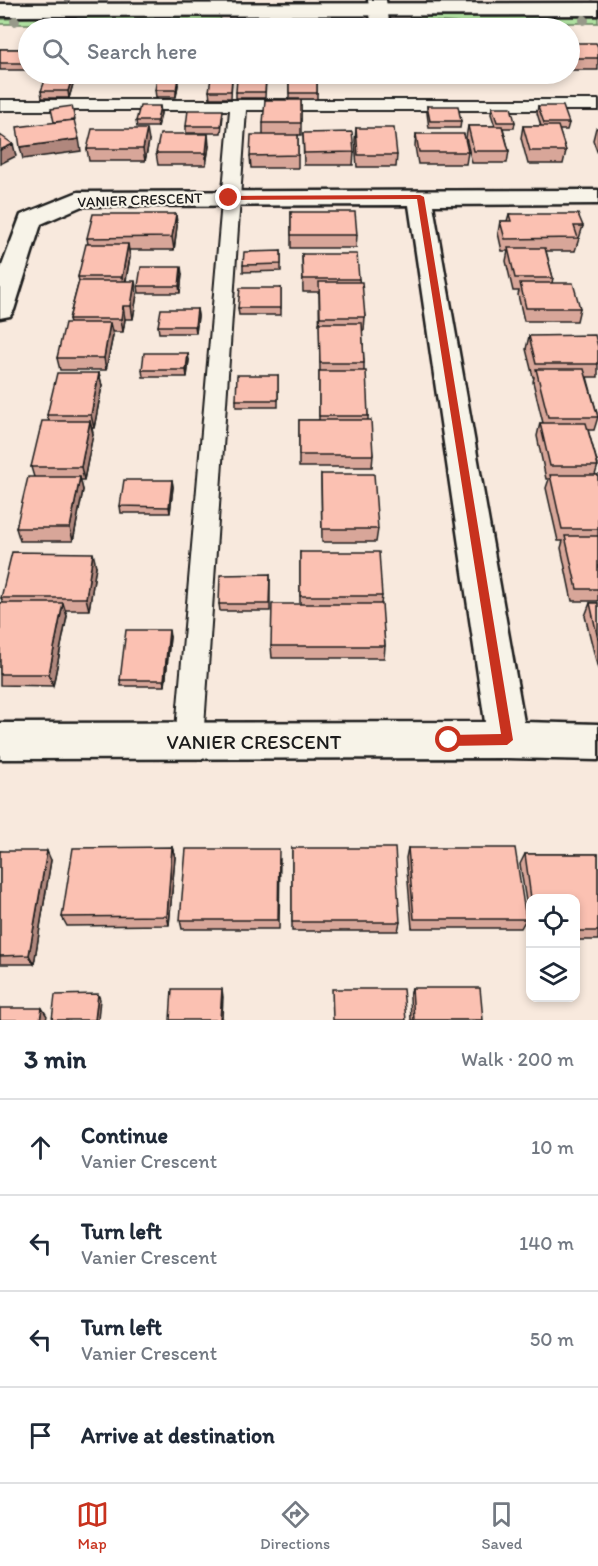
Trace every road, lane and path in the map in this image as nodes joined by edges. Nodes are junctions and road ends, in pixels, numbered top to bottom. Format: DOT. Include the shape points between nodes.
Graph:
graph roads {
  1 [pos="509,5"];
  2 [pos="598,9"];
  3 [pos="0,10"];
  4 [pos="379,13"];
  5 [pos="0,105"];
  6 [pos="598,105"];
  7 [pos="237,106"];
  8 [pos="420,197"];
  9 [pos="598,197"];
  10 [pos="229,198"];
  11 [pos="0,310"];
  12 [pos="507,740"];
  13 [pos="0,741"];
  14 [pos="189,741"];
  15 [pos="598,742"];
  1 -- 2 [label="street"];
  1 -- 4 [label="street"];
  3 -- 4 [label="street"];
  5 -- 7 [label="lane"];
  6 -- 7 [label="lane"];
  7 -- 10 [label="lane"];
  8 -- 9 [label="street, VANIER CRESCENT"];
  8 -- 10 [label="street, VANIER CRESCENT"];
  8 -- 12 [label="street"];
  10 -- 11 [label="street, VANIER CRESCENT" via="78,200 30,220"];
  10 -- 14 [label="lane"];
  12 -- 14 [label="street, VANIER CRESCENT"];
  12 -- 15 [label="street, VANIER CRESCENT"];
  13 -- 14 [label="street, VANIER CRESCENT"];
}
